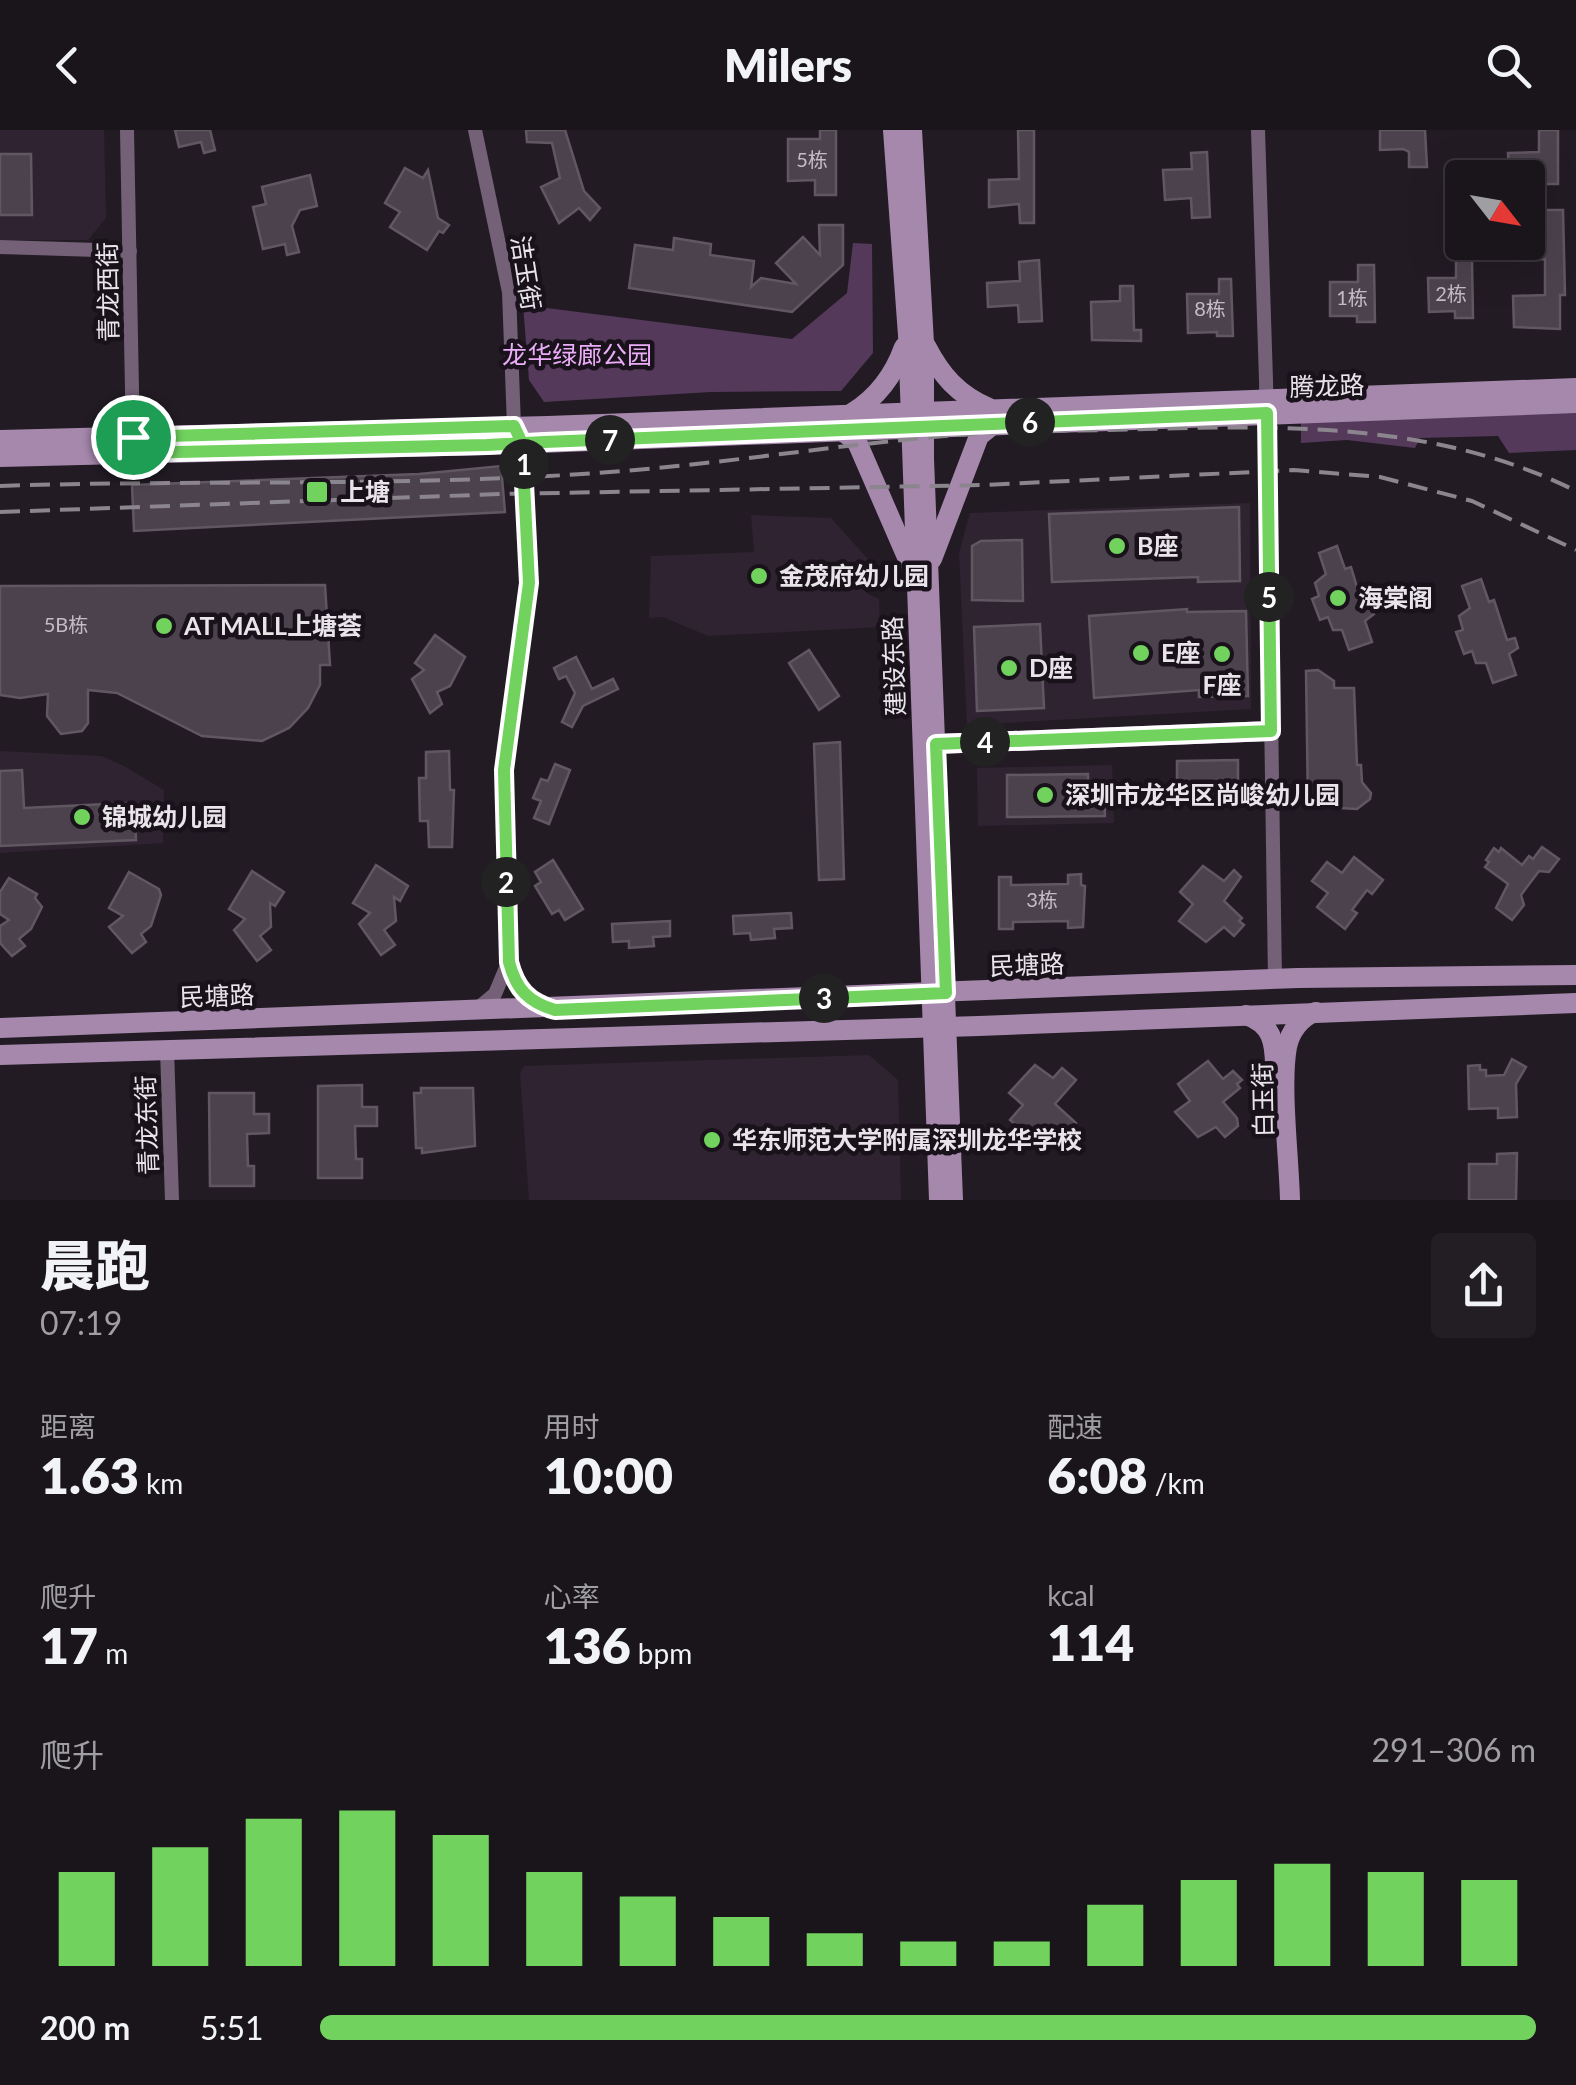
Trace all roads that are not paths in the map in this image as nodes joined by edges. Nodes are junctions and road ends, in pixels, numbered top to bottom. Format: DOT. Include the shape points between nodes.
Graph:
graph roads {
  1 [pos="127,130"];
  2 [pos="475,130"];
  3 [pos="894,130"];
  4 [pos="912,130"];
  5 [pos="1258,130"];
  6 [pos="0,246"];
  7 [pos="130,252"];
  8 [pos="916,339"];
  9 [pos="1576,388"];
  10 [pos="1576,403"];
  11 [pos="1267,405"];
  12 [pos="992,416"];
  13 [pos="916,420"];
  14 [pos="845,423"];
  15 [pos="518,434"];
  16 [pos="0,440"];
  17 [pos="133,445"];
  18 [pos="6,459"];
  19 [pos="923,572"];
  20 [pos="1271,731"];
  21 [pos="936,744"];
  22 [pos="509,962"];
  23 [pos="1576,976"];
  24 [pos="1276,979"];
  25 [pos="938,994"];
  26 [pos="1576,1002"];
  27 [pos="555,1010"];
  28 [pos="466,1012"];
  29 [pos="1316,1012"];
  30 [pos="1244,1014"];
  31 [pos="940,1026"];
  32 [pos="6,1027"];
  33 [pos="167,1049"];
  34 [pos="5,1056"];
  35 [pos="172,1200"];
  36 [pos="939,1200"];
  37 [pos="954,1200"];
  38 [pos="1278,1200"];
  39 [pos="1290,1200"];
  1 -- 7 [label="street, 青龙西街"];
  2 -- 15 [label="street, 洁玉街" via="509,292"];
  3 -- 8 [label="main road, 建设东路"];
  4 -- 8 [label="main road, 建设东路"];
  5 -- 11 [label="street"];
  6 -- 7 [label="street"];
  7 -- 17 [label="street, 青龙西街"];
  8 -- 12 [label="main road" via="946,378"];
  8 -- 13 [label="main road, 建设东路"];
  8 -- 14 [label="main road" via="885,384"];
  9 -- 11 [label="main road, 腾龙路"];
  10 -- 11 [label="main road, 腾龙路"];
  11 -- 12 [label="main road, 腾龙路"];
  11 -- 20 [label="street"];
  12 -- 13 [label="main road, 腾龙路"];
  12 -- 19 [label="main road"];
  13 -- 14 [label="main road, 腾龙路"];
  13 -- 19 [label="main road, 建设东路"];
  14 -- 15 [label="main road, 腾龙路"];
  14 -- 19 [label="main road"];
  15 -- 17 [label="main road, 腾龙路"];
  15 -- 22 [label="street, 洁玉街" via="529,593 504,770"];
  16 -- 17 [label="main road, 腾龙路"];
  17 -- 18 [label="main road, 腾龙路"];
  19 -- 21 [label="main road, 建设东路"];
  19 -- 25 [label="main road, 建设东路"];
  20 -- 21 [label="main road"];
  20 -- 24 [label="street"];
  21 -- 25 [label="main road, 建设东路"];
  22 -- 27 [label="street" via="517,987"];
  22 -- 28 [label="street" via="491,1000"];
  23 -- 24 [label="main road, 民塘路"];
  24 -- 25 [label="main road, 民塘路"];
  25 -- 27 [label="main road, 民塘路"];
  25 -- 31 [label="main road, 建设东路"];
  26 -- 29 [label="main road, 民塘路"];
  27 -- 28 [label="main road, 民塘路"];
  28 -- 32 [label="main road, 民塘路"];
  29 -- 30 [label="main road, 民塘路"];
  29 -- 39 [label="main road, 白玉街" via="1296,1027 1286,1052"];
  30 -- 31 [label="main road, 民塘路"];
  30 -- 38 [label="main road, 白玉街" via="1263,1024 1274,1044"];
  31 -- 33 [label="main road, 民塘路"];
  31 -- 36 [label="main road, 建设东路"];
  31 -- 37 [label="main road, 建设东路"];
  33 -- 34 [label="main road, 民塘路"];
  33 -- 35 [label="street, 青龙东街"];
}
